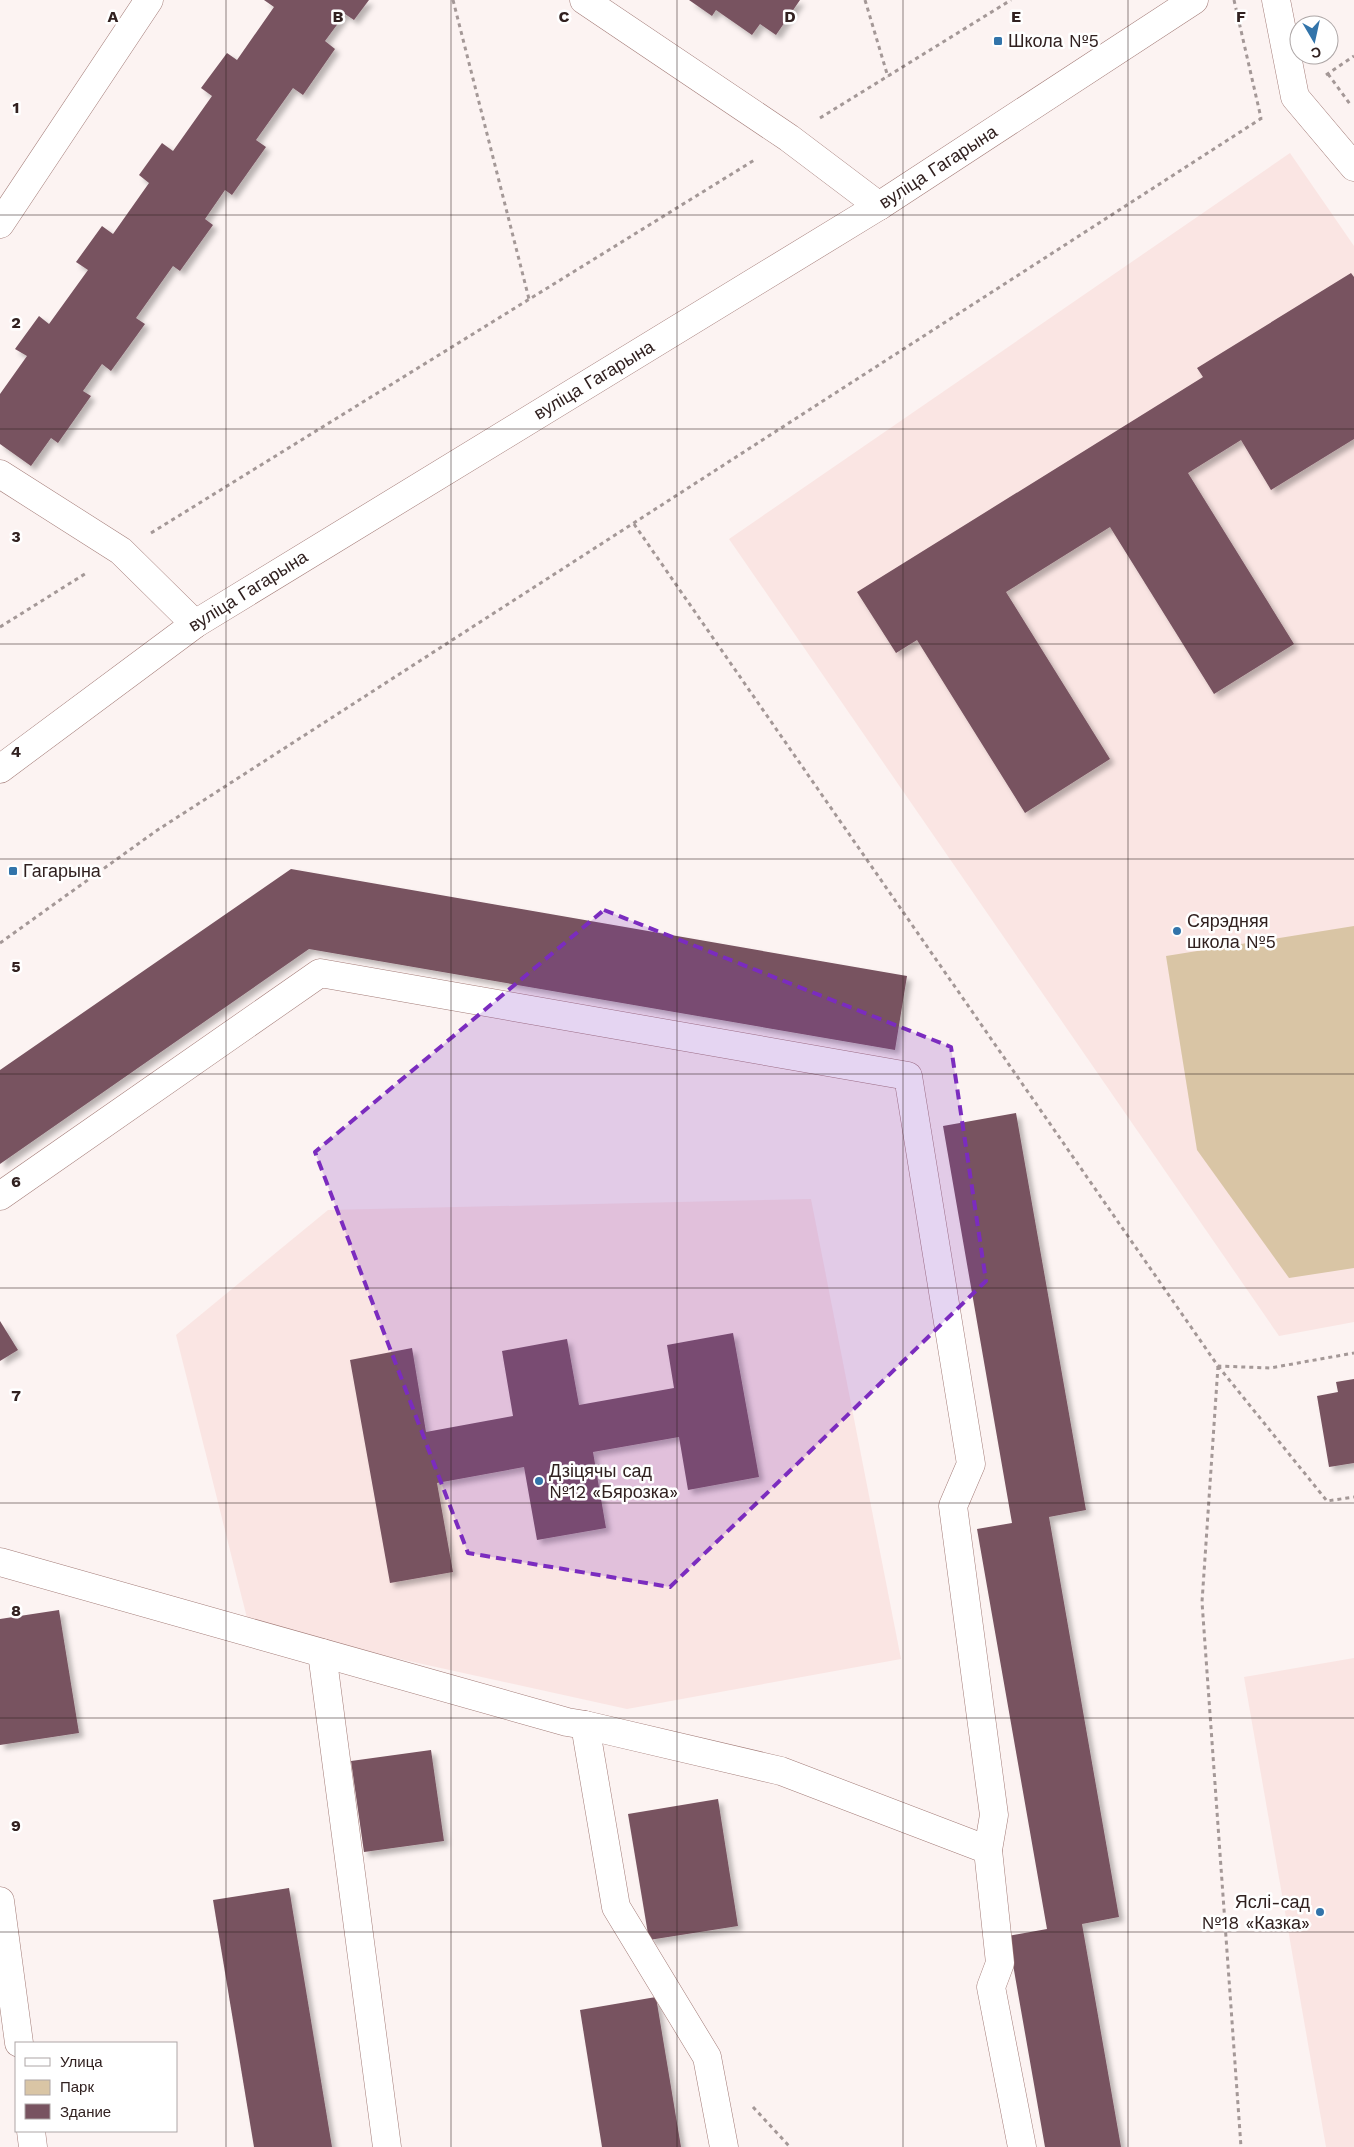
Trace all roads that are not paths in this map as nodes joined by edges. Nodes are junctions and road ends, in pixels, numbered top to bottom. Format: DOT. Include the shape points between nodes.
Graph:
graph roads {
  1 [pos="149,0"];
  2 [pos="584,0"];
  3 [pos="1194,0"];
  4 [pos="1276,0"];
  5 [pos="1354,167"];
  6 [pos="880,206"];
  7 [pos="0,224"];
  8 [pos="0,474"];
  9 [pos="194,624"];
  10 [pos="0,769"];
  11 [pos="0,1196"];
  12 [pos="0,1562"];
  13 [pos="322,1653"];
  14 [pos="584,1724"];
  15 [pos="988,1850"];
  16 [pos="0,1901"];
  17 [pos="19,2042"];
  18 [pos="31,2132"];
  19 [pos="33,2147"];
  20 [pos="387,2147"];
  21 [pos="724,2147"];
  22 [pos="1022,2147"];
  1 -- 7 [label="main road"];
  2 -- 6 [label="main road" via="790,138"];
  3 -- 6 [label="main road, вуліца Гагарына"];
  4 -- 5 [label="main road" via="1295,97"];
  6 -- 9 [label="main road, вуліца Гагарына"];
  8 -- 9 [label="main road" via="121,551"];
  9 -- 10 [label="main road, вуліца Гагарына"];
  11 -- 15 [label="main road" via="320,973 908,1076 971,1464 953,1506 994,1815"];
  12 -- 13 [label="main road"];
  13 -- 14 [label="main road"];
  13 -- 20 [label="main road"];
  14 -- 15 [label="main road" via="781,1770"];
  14 -- 21 [label="main road" via="616,1907 707,2057"];
  15 -- 22 [label="main road" via="1000,1963 990,1987"];
  16 -- 17 [label="main road"];
  18 -- 19 [label="main road"];
}
